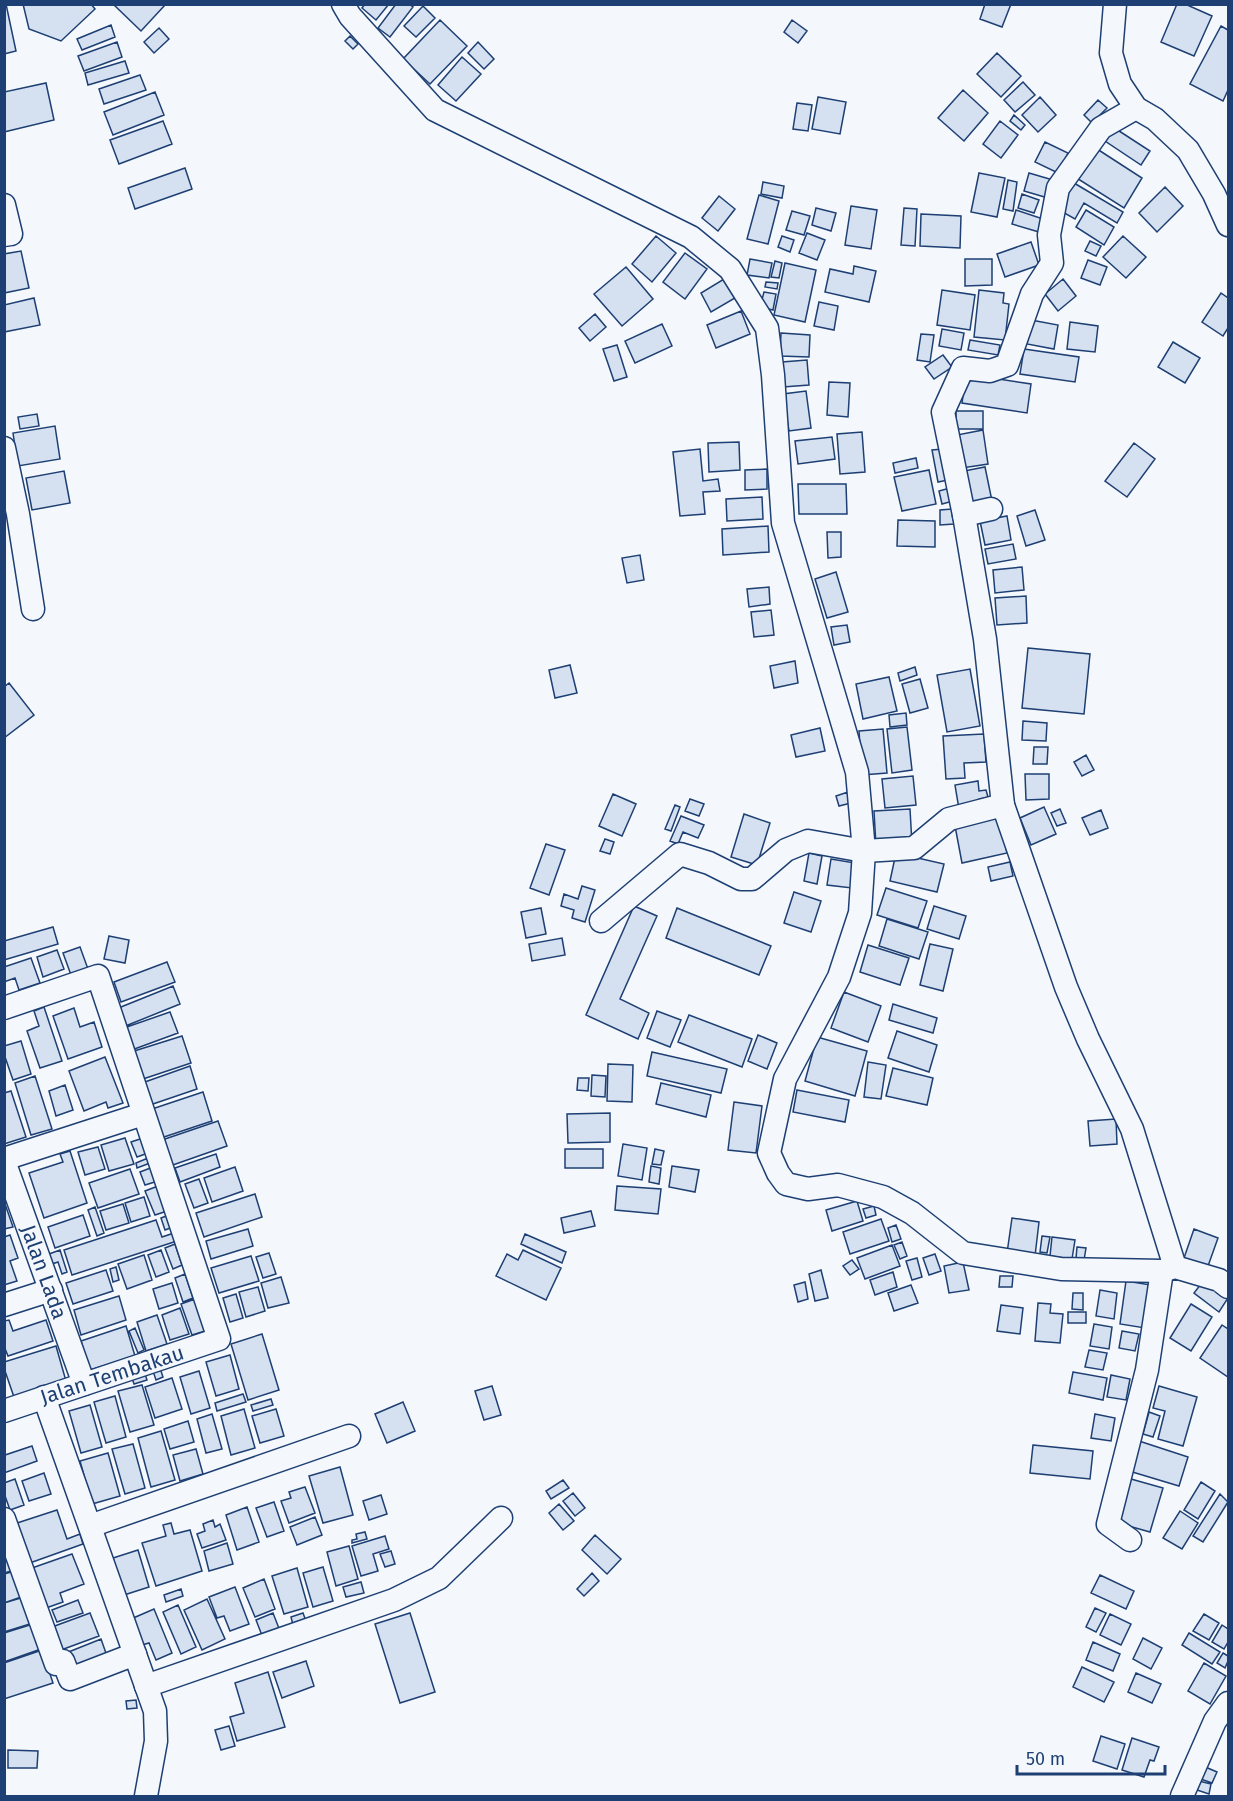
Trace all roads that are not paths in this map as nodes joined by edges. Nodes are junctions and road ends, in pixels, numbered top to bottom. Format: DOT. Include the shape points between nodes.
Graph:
graph roads {
  1 [pos="343,4"];
  2 [pos="1115,4"];
  3 [pos="1136,108"];
  4 [pos="4,205"];
  5 [pos="1228,225"];
  6 [pos="4,235"];
  7 [pos="4,448"];
  8 [pos="991,509"];
  9 [pos="964,515"];
  10 [pos="33,609"];
  11 [pos="1003,805"];
  12 [pos="864,851"];
  13 [pos="601,921"];
  14 [pos="4,1008"];
  15 [pos="143,1114"];
  16 [pos="4,1160"];
  17 [pos="1169,1269"];
  18 [pos="1228,1287"];
  19 [pos="51,1290"];
  20 [pos="4,1305"];
  21 [pos="84,1384"];
  22 [pos="44,1397"];
  23 [pos="4,1411"];
  24 [pos="349,1436"];
  25 [pos="501,1518"];
  26 [pos="4,1519"];
  27 [pos="90,1526"];
  28 [pos="1130,1540"];
  29 [pos="135,1654"];
  30 [pos="146,1686"];
  31 [pos="1228,1703"];
  32 [pos="146,1797"];
  33 [pos="1182,1797"];
  1 -- 12 [label="street" via="435,110 691,237 730,269 767,328 783,523 857,772"];
  2 -- 3 [label="street" via="1112,53 1120,84"];
  3 -- 5 [label="street" via="1155,118 1188,150"];
  3 -- 9 [label="street" via="1101,128 1059,188 1049,235 1052,263 1032,294 1007,365 990,371 963,368 952,390 943,412"];
  4 -- 6 [label="street" via="11,234"];
  7 -- 10 [label="street"];
  8 -- 9 [label="street"];
  9 -- 11 [label="street" via="985,639"];
  11 -- 12 [label="street" via="949,819 914,848"];
  11 -- 17 [label="street" via="1066,987 1132,1129"];
  12 -- 13 [label="street" via="808,841 786,850 752,879 741,879 709,863 680,855"];
  12 -- 17 [label="street" via="860,913 839,977 785,1079 769,1153 786,1184 808,1189 838,1185 883,1197 912,1213 963,1253 1061,1269"];
  14 -- 15 [label="street" via="98,976"];
  15 -- 16 [label="street"];
  15 -- 21 [label="street, Jalan Tembakau" via="219,1339"];
  16 -- 19 [label="street, Jalan Lada"];
  17 -- 18 [label="street" via="1219,1280"];
  17 -- 28 [label="street" via="1108,1524"];
  19 -- 20 [label="street"];
  19 -- 21 [label="street, Jalan Lada"];
  21 -- 22 [label="street, Jalan Tembakau"];
  22 -- 23 [label="street, Jalan Tembakau"];
  22 -- 27 [label="street"];
  24 -- 27 [label="street"];
  25 -- 30 [label="street" via="439,1578 420,1589"];
  26 -- 29 [label="street" via="56,1664 63,1661 70,1679"];
  27 -- 29 [label="street"];
  29 -- 30 [label="street"];
  30 -- 32 [label="street" via="157,1726"];
  31 -- 33 [label="street" via="1215,1721"];
}
